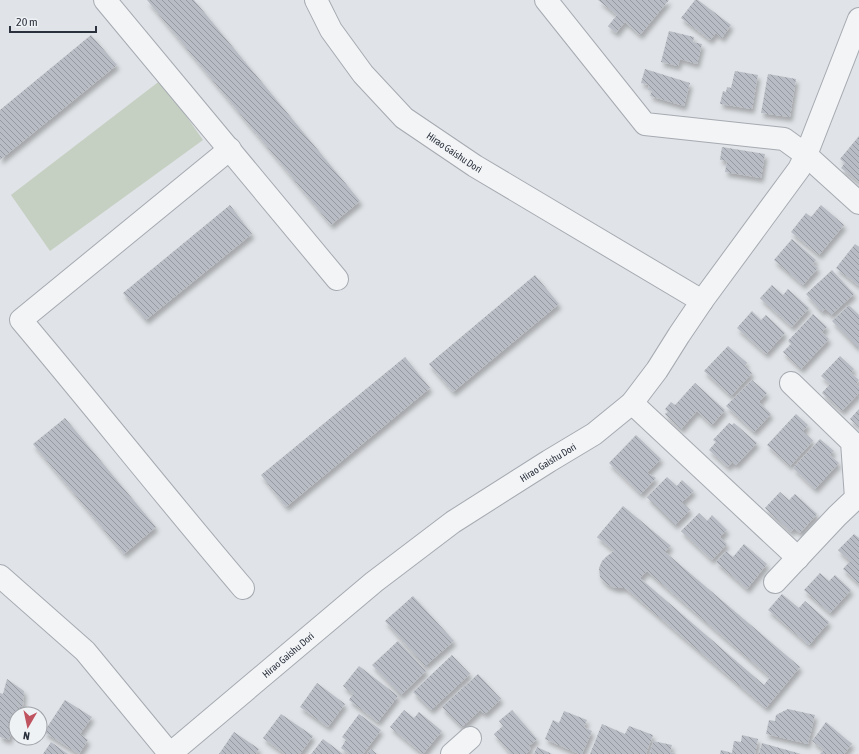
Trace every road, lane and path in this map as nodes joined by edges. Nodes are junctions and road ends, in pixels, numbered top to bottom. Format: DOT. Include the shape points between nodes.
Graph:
graph roads {
  1 [pos="105,0"];
  2 [pos="316,0"];
  3 [pos="546,0"];
  4 [pos="859,19"];
  5 [pos="230,149"];
  6 [pos="806,155"];
  7 [pos="859,203"];
  8 [pos="337,279"];
  9 [pos="702,301"];
  10 [pos="791,383"];
  11 [pos="632,402"];
  12 [pos="798,558"];
  13 [pos="0,576"];
  14 [pos="775,582"];
  15 [pos="243,588"];
  16 [pos="470,738"];
  17 [pos="170,754"];
  18 [pos="452,754"];
  1 -- 5 [label="street"];
  2 -- 9 [label="street, Hirao Gaishu Dori" via="331,30 363,74 404,118 474,166"];
  3 -- 6 [label="street" via="645,124 784,139"];
  4 -- 6 [label="street"];
  5 -- 8 [label="street"];
  5 -- 15 [label="street" via="21,320"];
  6 -- 7 [label="street"];
  6 -- 9 [label="street" via="799,169"];
  9 -- 11 [label="street, Hirao Gaishu Dori" via="658,370"];
  10 -- 12 [label="street" via="852,442 856,498"];
  11 -- 12 [label="street"];
  11 -- 17 [label="street, Hirao Gaishu Dori" via="594,434 453,522 374,582"];
  12 -- 14 [label="street"];
  13 -- 17 [label="street, Hirao Gaishu Dori" via="85,651"];
  16 -- 18 [label="street"];
}
